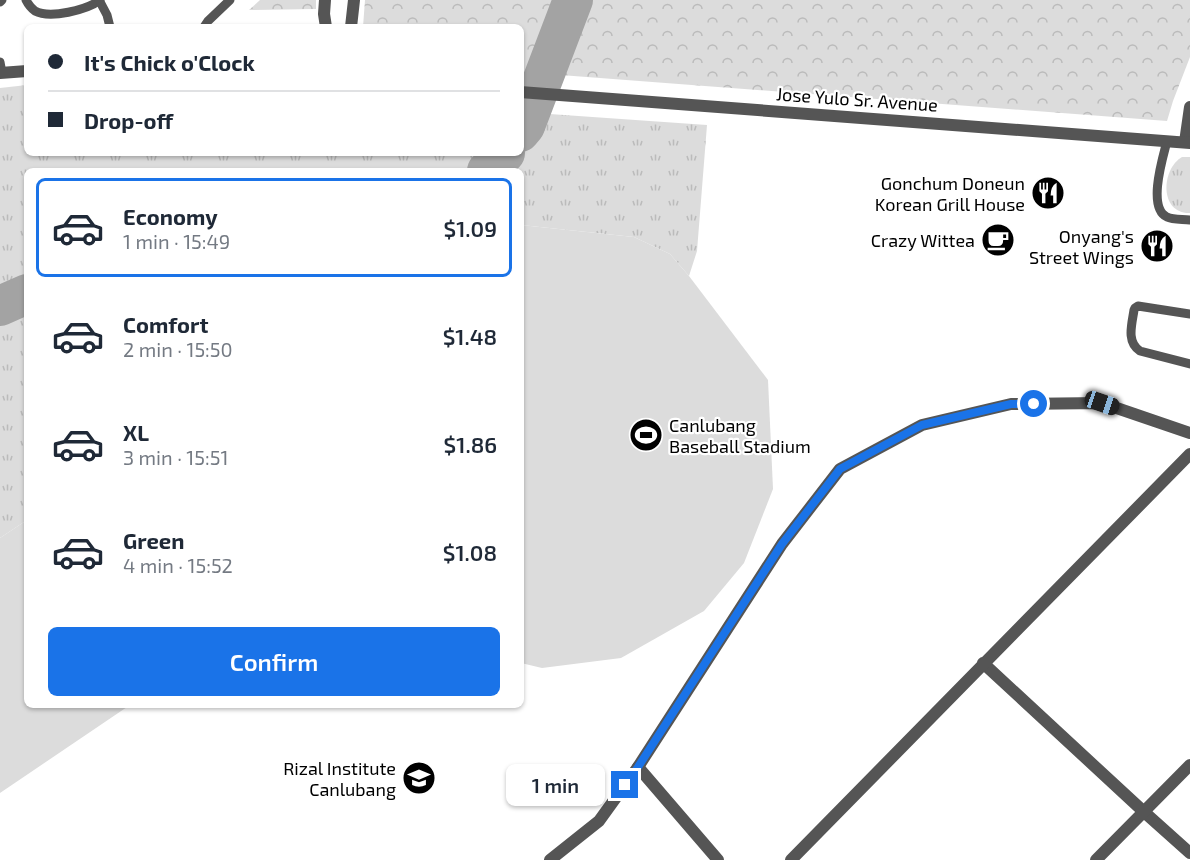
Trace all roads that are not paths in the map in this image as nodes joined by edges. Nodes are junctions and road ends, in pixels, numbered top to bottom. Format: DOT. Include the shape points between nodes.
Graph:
graph roads {
  1 [pos="26,0"];
  2 [pos="230,0"];
  3 [pos="325,0"];
  4 [pos="354,0"];
  5 [pos="109,24"];
  6 [pos="206,24"];
  7 [pos="326,24"];
  8 [pos="351,24"];
  9 [pos="1,69"];
  10 [pos="24,71"];
  11 [pos="524,92"];
  12 [pos="1190,107"];
  13 [pos="1167,141"];
  14 [pos="1187,142"];
  15 [pos="1190,220"];
  16 [pos="1190,314"];
  17 [pos="1190,364"];
  18 [pos="1190,433"];
  19 [pos="1190,454"];
  20 [pos="983,663"];
  21 [pos="1190,765"];
  22 [pos="638,767"];
  23 [pos="1143,811"];
  24 [pos="1190,853"];
  25 [pos="550,860"];
  26 [pos="718,860"];
  27 [pos="791,860"];
  28 [pos="1096,860"];
  1 -- 5 [label="lane" via="36,11 50,14 86,8 99,0"];
  2 -- 6 [label="lane"];
  3 -- 7 [label="street"];
  4 -- 8 [label="street"];
  9 -- 10 [label="street"];
  11 -- 13 [label="street, Jose Yulo Sr. Avenue"];
  12 -- 14 [label="street"];
  13 -- 14 [label="street, Jose Yulo Sr. Avenue"];
  13 -- 15 [label="lane" via="1158,206 1166,217"];
  16 -- 17 [label="lane" via="1138,306 1134,310 1131,339 1140,351"];
  18 -- 22 [label="street" via="1102,403 1011,404 922,425 840,469 782,544"];
  19 -- 20 [label="street"];
  20 -- 23 [label="street"];
  20 -- 27 [label="street"];
  21 -- 23 [label="street"];
  22 -- 25 [label="street" via="598,821"];
  22 -- 26 [label="street"];
  23 -- 24 [label="street"];
  23 -- 28 [label="street"];
}
